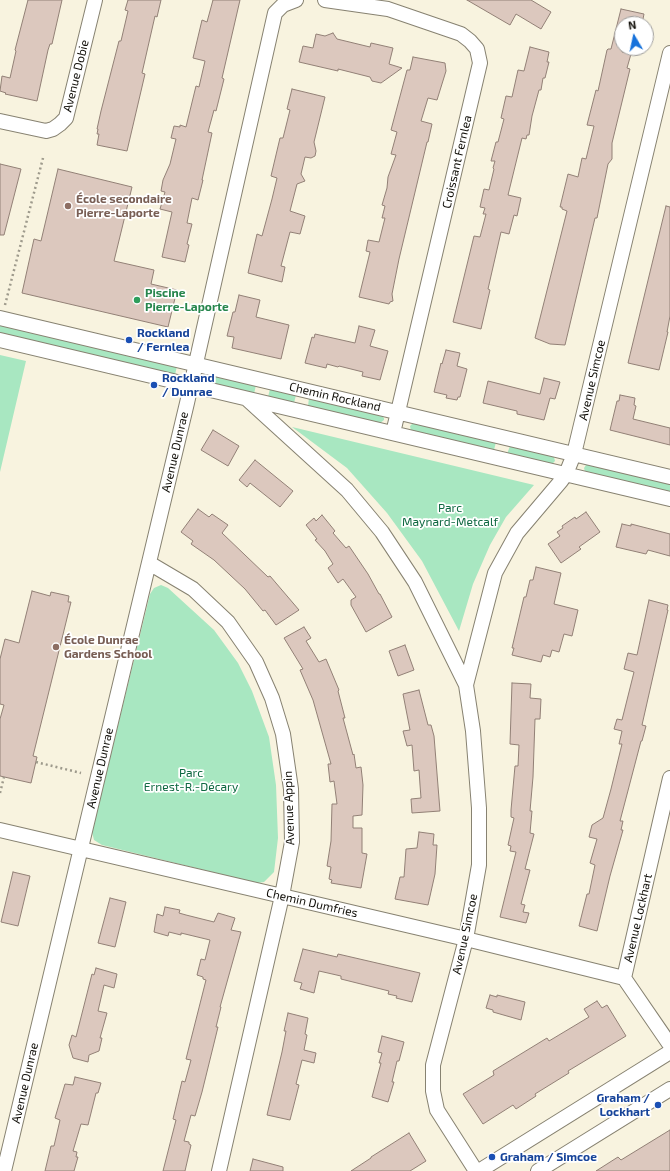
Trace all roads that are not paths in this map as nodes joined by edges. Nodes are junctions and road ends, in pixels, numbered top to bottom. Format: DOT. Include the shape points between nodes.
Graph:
graph roads {
  1 [pos="95,0"];
  2 [pos="296,0"];
  3 [pos="325,0"];
  4 [pos="670,53"];
  5 [pos="0,121"];
  6 [pos="2,314"];
  7 [pos="0,340"];
  8 [pos="195,364"];
  9 [pos="191,385"];
  10 [pos="247,399"];
  11 [pos="399,412"];
  12 [pos="394,434"];
  13 [pos="574,454"];
  14 [pos="566,474"];
  15 [pos="670,476"];
  16 [pos="670,499"];
  17 [pos="149,563"];
  18 [pos="466,685"];
  19 [pos="670,778"];
  20 [pos="0,830"];
  21 [pos="80,849"];
  22 [pos="282,896"];
  23 [pos="466,939"];
  24 [pos="624,978"];
  25 [pos="670,1045"];
  26 [pos="670,1052"];
  27 [pos="670,1089"];
  28 [pos="4,1171"];
  29 [pos="219,1171"];
  30 [pos="477,1171"];
  31 [pos="538,1171"];
  1 -- 5 [label="street, Avenue Dobie" via="66,118 54,129 46,131"];
  2 -- 8 [label="street" via="283,5 275,13"];
  3 -- 11 [label="street, Croissant Fernlea" via="388,9 461,34 477,49 480,63"];
  4 -- 13 [label="street, Avenue Simcoe"];
  6 -- 8 [label="street, Chemin Rockland"];
  7 -- 9 [label="street, Chemin Rockland"];
  8 -- 9 [label="street, Avenue Dunrae"];
  8 -- 11 [label="street, Chemin Rockland"];
  9 -- 10 [label="street, Chemin Rockland"];
  9 -- 17 [label="street, Avenue Dunrae"];
  10 -- 12 [label="street, Chemin Rockland"];
  10 -- 18 [label="street, Avenue Simcoe" via="347,490 382,532 415,582"];
  11 -- 12 [label="street, Croissant Fernlea"];
  11 -- 13 [label="street, Chemin Rockland"];
  12 -- 14 [label="street, Chemin Rockland"];
  13 -- 14 [label="street, Avenue Simcoe"];
  13 -- 15 [label="street, Chemin Rockland"];
  14 -- 16 [label="street, Chemin Rockland"];
  14 -- 18 [label="street, Avenue Simcoe" via="517,533 495,573"];
  17 -- 21 [label="street, Avenue Dunrae"];
  17 -- 22 [label="street, Avenue Appin" via="193,590 228,622 256,662 272,698 283,734 291,789 292,842"];
  18 -- 23 [label="street, Avenue Simcoe" via="473,731 479,808 479,866"];
  19 -- 24 [label="street, Avenue Lockhart"];
  20 -- 21 [label="street, Chemin Dumfries"];
  21 -- 22 [label="street, Chemin Dumfries"];
  21 -- 28 [label="street, Avenue Dunrae"];
  22 -- 23 [label="street, Chemin Dumfries"];
  22 -- 29 [label="street, Avenue Appin"];
  23 -- 24 [label="street, Chemin Dumfries"];
  23 -- 30 [label="street, Avenue Simcoe" via="433,1065 433,1091 437,1110"];
  24 -- 25 [label="street, Avenue Lockhart"];
  26 -- 30 [label="street"];
  27 -- 31 [label="street"];
}
